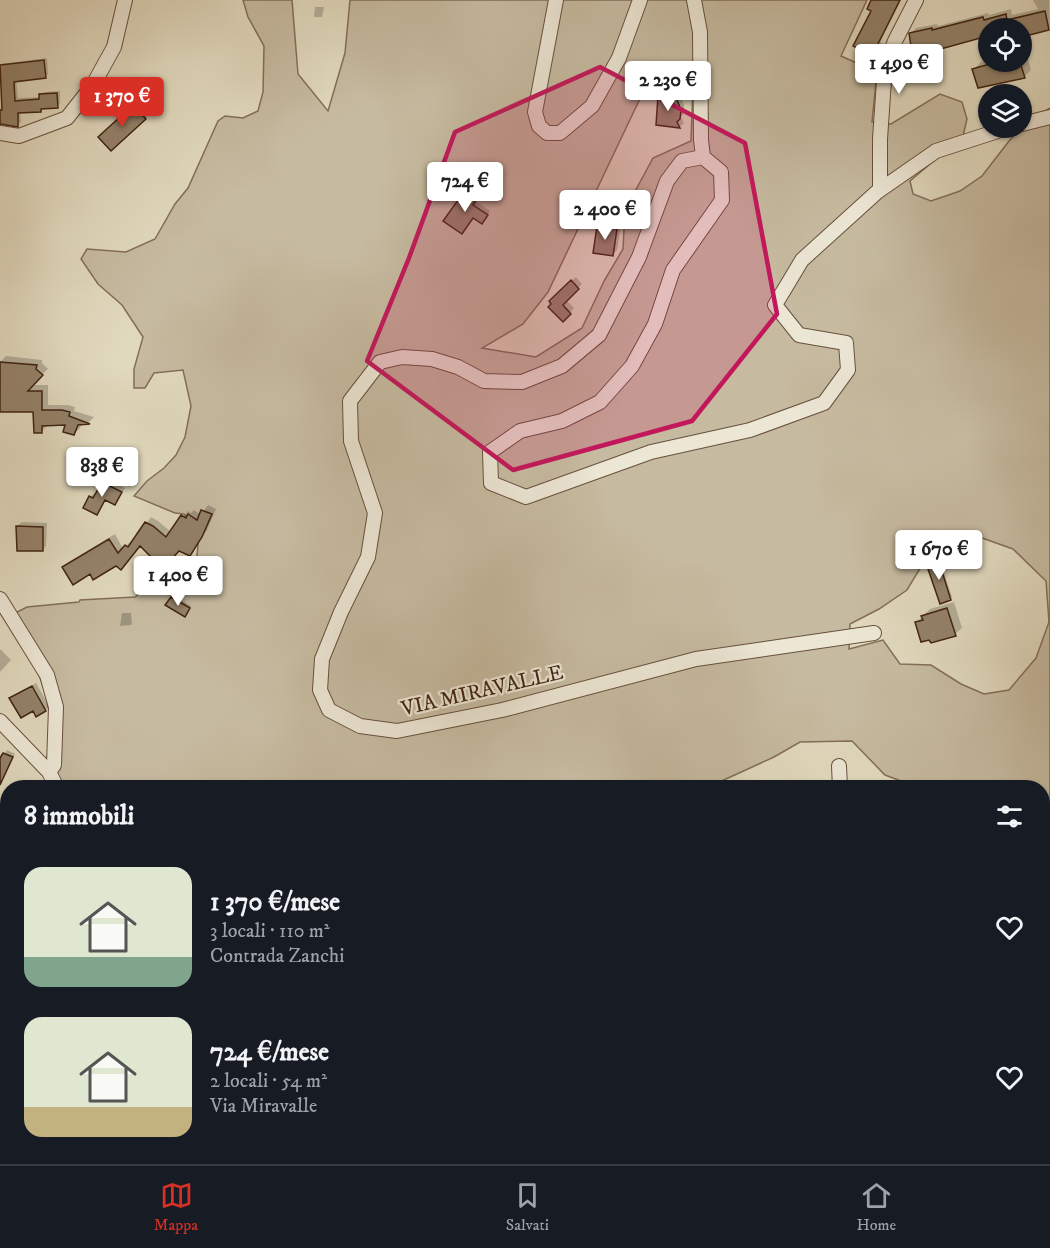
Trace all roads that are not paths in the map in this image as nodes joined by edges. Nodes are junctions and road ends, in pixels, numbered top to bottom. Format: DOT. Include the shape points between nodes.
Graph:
graph roads {
  1 [pos="125,0"];
  2 [pos="556,0"];
  3 [pos="640,0"];
  4 [pos="694,0"];
  5 [pos="916,0"];
  6 [pos="1050,117"];
  7 [pos="1032,122"];
  8 [pos="0,133"];
  9 [pos="978,137"];
  10 [pos="703,158"];
  11 [pos="880,190"];
  12 [pos="0,598"];
  13 [pos="874,633"];
  14 [pos="0,721"];
  15 [pos="839,766"];
  16 [pos="49,772"];
  17 [pos="53,780"];
  18 [pos="840,780"];
  1 -- 8 [label="street" via="114,47 93,86 67,118 19,136"];
  2 -- 3 [label="street" via="535,112 539,126 547,133 560,133 592,106 619,58"];
  4 -- 10 [label="street" via="700,32"];
  5 -- 11 [label="street" via="885,66"];
  6 -- 7 [label="street"];
  9 -- 11 [label="street" via="936,151"];
  10 -- 11 [label="street" via="721,172 722,200 673,270 655,324 632,366 600,402 562,421 520,431 490,452 491,483 526,497 651,452 750,430 824,403 848,370 846,343 799,335 775,305 802,260"];
  10 -- 13 [label="street, VIA MIRAVALLE" via="682,161 667,181 639,257 599,335 562,366 522,382 484,381 432,359 402,357 380,362 350,401 351,441 375,513 368,557 322,659 320,690 329,710 360,726 398,731 502,710 696,659"];
  12 -- 16 [label="street" via="47,675 56,707 54,765"];
  14 -- 16 [label="street"];
  15 -- 18 [label="street"];
  16 -- 17 [label="street"];
}
